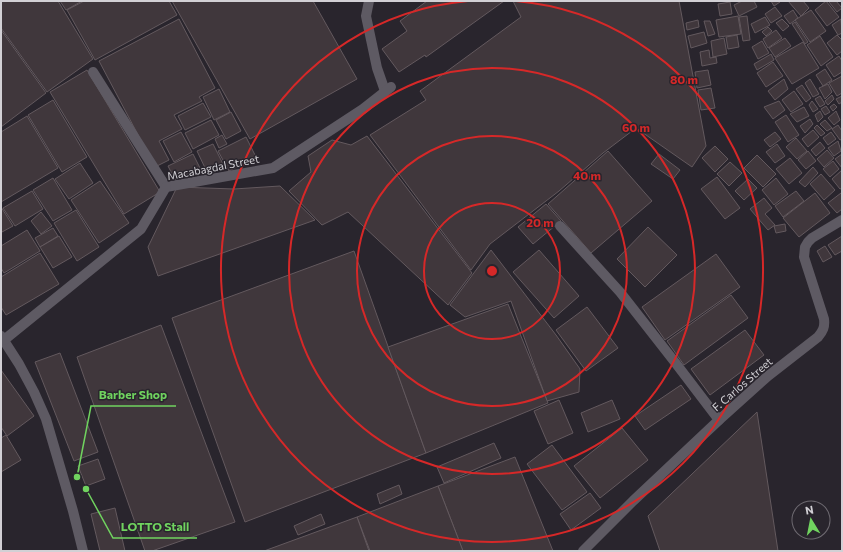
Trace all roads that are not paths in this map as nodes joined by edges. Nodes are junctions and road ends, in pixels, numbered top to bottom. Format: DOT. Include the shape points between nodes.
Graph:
graph roads {
  1 [pos="369,1"];
  2 [pos="93,72"];
  3 [pos="166,187"];
  4 [pos="842,220"];
  5 [pos="560,226"];
  6 [pos="2,338"];
  7 [pos="719,420"];
  8 [pos="53,443"];
  9 [pos="44,449"];
  10 [pos="84,551"];
  11 [pos="583,551"];
  1 -- 3 [label="street, Macabagdal Street" via="366,16 377,68 388,89 363,109 273,168"];
  2 -- 3 [label="street"];
  3 -- 6 [label="street, Macabagdal Street" via="141,229"];
  4 -- 7 [label="street, F. Carlos Street" via="812,238 805,247 804,258 824,319 822,332"];
  5 -- 7 [label="street" via="620,292"];
  6 -- 8 [label="street" via="34,392"];
  7 -- 11 [label="street, F. Carlos Street"];
  8 -- 9 [label="street"];
  8 -- 10 [label="street"];
}
